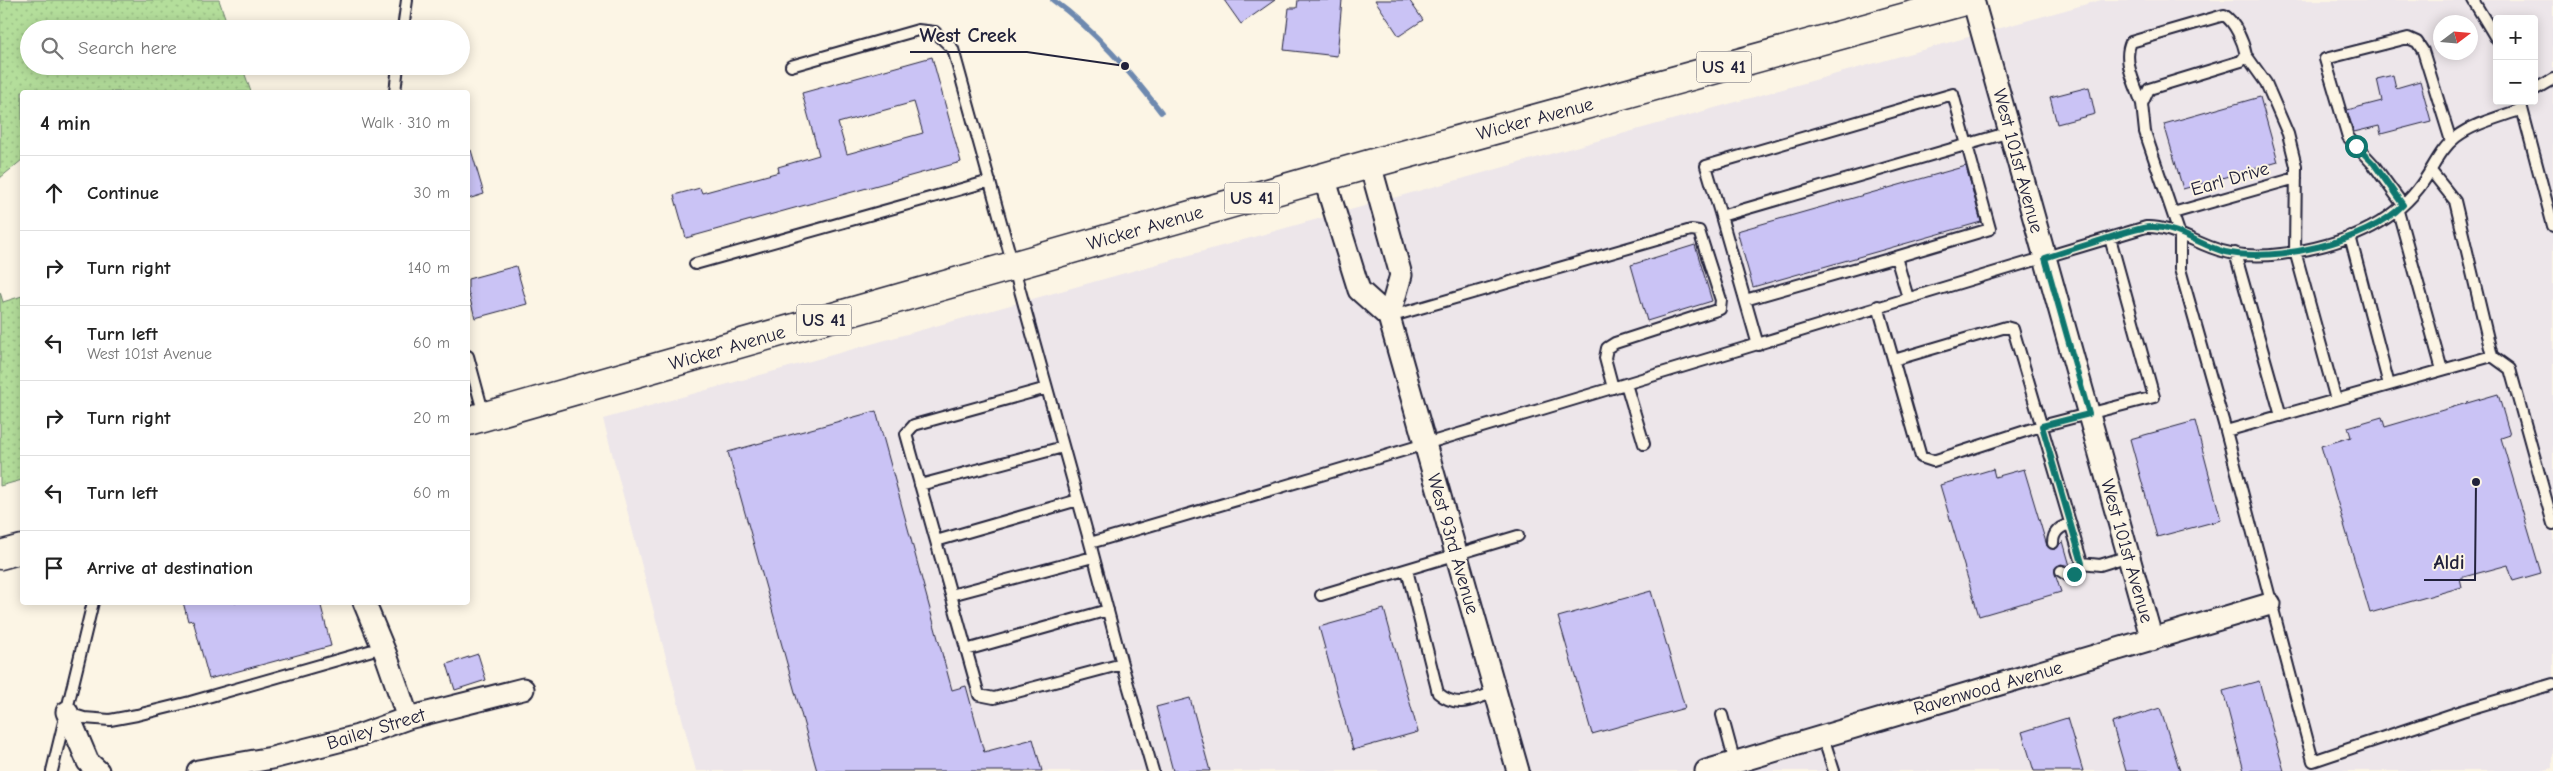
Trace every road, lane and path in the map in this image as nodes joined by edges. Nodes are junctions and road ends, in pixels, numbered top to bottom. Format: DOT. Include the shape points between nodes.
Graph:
graph roads {
  1 [pos="408,0"];
  2 [pos="1968,0"];
  3 [pos="1973,0"];
  4 [pos="2472,0"];
  5 [pos="405,20"];
  6 [pos="2493,34"];
  7 [pos="2246,55"];
  8 [pos="791,66"];
  9 [pos="397,75"];
  10 [pos="2553,79"];
  11 [pos="2538,88"];
  12 [pos="395,90"];
  13 [pos="2142,104"];
  14 [pos="2521,105"];
  15 [pos="2010,132"];
  16 [pos="2451,141"];
  17 [pos="1967,145"];
  18 [pos="1370,164"];
  19 [pos="2431,171"];
  20 [pos="1324,177"];
  21 [pos="2296,178"];
  22 [pos="990,181"];
  23 [pos="2400,208"];
  24 [pos="2173,213"];
  25 [pos="1721,216"];
  26 [pos="2553,226"];
  27 [pos="2180,235"];
  28 [pos="2350,236"];
  29 [pos="2110,238"];
  30 [pos="2295,251"];
  31 [pos="2235,253"];
  32 [pos="1896,257"];
  33 [pos="2045,258"];
  34 [pos="695,264"];
  35 [pos="1014,266"];
  36 [pos="1908,298"];
  37 [pos="1745,300"];
  38 [pos="1878,306"];
  39 [pos="1389,317"];
  40 [pos="1758,345"];
  41 [pos="2492,356"];
  42 [pos="1894,360"];
  43 [pos="2442,370"];
  44 [pos="470,372"];
  45 [pos="1626,384"];
  46 [pos="2390,385"];
  47 [pos="1047,388"];
  48 [pos="1613,388"];
  49 [pos="2336,400"];
  50 [pos="2089,414"];
  51 [pos="2281,416"];
  52 [pos="476,419"];
  53 [pos="2042,426"];
  54 [pos="2226,431"];
  55 [pos="1644,444"];
  56 [pos="1425,446"];
  57 [pos="1064,447"];
  58 [pos="920,485"];
  59 [pos="1078,500"];
  60 [pos="2553,524"];
  61 [pos="2071,525"];
  62 [pos="1518,536"];
  63 [pos="936,541"];
  64 [pos="1090,543"];
  65 [pos="2053,543"];
  66 [pos="20,549"];
  67 [pos="0,555"];
  68 [pos="1457,556"];
  69 [pos="2128,556"];
  70 [pos="1093,557"];
  71 [pos="2082,563"];
  72 [pos="1407,570"];
  73 [pos="2061,571"];
  74 [pos="951,595"];
  75 [pos="1321,595"];
  76 [pos="2270,604"];
  77 [pos="92,605"];
  78 [pos="365,605"];
  79 [pos="1108,610"];
  80 [pos="2152,640"];
  81 [pos="383,647"];
  82 [pos="966,650"];
  83 [pos="1122,664"];
  84 [pos="2553,684"];
  85 [pos="523,688"];
  86 [pos="1496,692"];
  87 [pos="67,712"];
  88 [pos="1722,715"];
  89 [pos="408,718"];
  90 [pos="1823,737"];
  91 [pos="1735,762"];
  92 [pos="52,771"];
  93 [pos="98,771"];
  94 [pos="198,771"];
  95 [pos="1153,771"];
  96 [pos="1518,771"];
  97 [pos="1706,771"];
  98 [pos="1834,771"];
  1 -- 5 [label="lane"];
  2 -- 18 [label="highway, Wicker Avenue / US 41"];
  3 -- 15 [label="street, West 101st Avenue"];
  4 -- 6 [label="lane"];
  7 -- 13 [label="lane" via="2241,61 2149,88"];
  7 -- 13 [label="lane" via="2231,19 2224,15 2131,42 2127,51 2128,61"];
  7 -- 21 [label="lane" via="2266,83 2288,134"];
  8 -- 22 [label="lane" via="918,30 935,32 953,49"];
  9 -- 12 [label="lane"];
  10 -- 11 [label="lane"];
  13 -- 24 [label="lane" via="2145,132"];
  14 -- 16 [label="lane"];
  14 -- 26 [label="lane"];
  15 -- 17 [label="lane"];
  15 -- 33 [label="street, West 101st Avenue"];
  16 -- 19 [label="lane"];
  16 -- 23 [label="lane" via="2423,51 2417,42 2408,38 2325,59 2348,137 2374,164"];
  17 -- 25 [label="lane"];
  17 -- 25 [label="lane" via="1954,94 1706,166"];
  17 -- 32 [label="lane" via="1990,229"];
  18 -- 20 [label="highway, Wicker Avenue / US 41"];
  18 -- 39 [label="street" via="1401,275"];
  19 -- 23 [label="lane"];
  19 -- 41 [label="lane" via="2454,201"];
  20 -- 35 [label="highway, Wicker Avenue / US 41"];
  20 -- 39 [label="street" via="1359,290"];
  21 -- 24 [label="lane, Earl Drive"];
  21 -- 30 [label="lane"];
  22 -- 34 [label="lane"];
  22 -- 35 [label="lane"];
  23 -- 28 [label="lane" via="2368,230"];
  23 -- 43 [label="lane"];
  24 -- 27 [label="lane"];
  25 -- 37 [label="lane"];
  27 -- 29 [label="lane" via="2146,227"];
  27 -- 31 [label="lane" via="2211,248"];
  27 -- 54 [label="lane" via="2180,269"];
  28 -- 30 [label="lane"];
  28 -- 46 [label="lane"];
  29 -- 33 [label="lane"];
  29 -- 50 [label="lane" via="2154,397"];
  30 -- 31 [label="lane" via="2261,255"];
  30 -- 49 [label="lane"];
  31 -- 51 [label="lane"];
  32 -- 36 [label="lane"];
  32 -- 37 [label="lane"];
  33 -- 36 [label="lane"];
  33 -- 50 [label="street, West 101st Avenue"];
  35 -- 47 [label="lane"];
  35 -- 52 [label="highway, Wicker Avenue / US 41"];
  36 -- 38 [label="lane"];
  37 -- 40 [label="lane"];
  38 -- 40 [label="lane"];
  38 -- 42 [label="lane"];
  39 -- 48 [label="lane" via="1691,230 1699,231 1721,300 1720,309 1607,348 1605,358"];
  39 -- 56 [label="street, West 93rd Avenue"];
  40 -- 45 [label="lane"];
  41 -- 43 [label="lane"];
  41 -- 60 [label="lane" via="2510,369"];
  42 -- 53 [label="lane" via="2006,327 2013,329"];
  42 -- 53 [label="lane" via="1921,457 1927,460 1933,461"];
  43 -- 46 [label="lane"];
  44 -- 52 [label="lane"];
  45 -- 48 [label="lane"];
  45 -- 55 [label="lane"];
  46 -- 49 [label="lane"];
  47 -- 57 [label="lane"];
  47 -- 58 [label="lane" via="914,425 906,434"];
  48 -- 56 [label="lane"];
  49 -- 51 [label="lane"];
  50 -- 53 [label="lane"];
  50 -- 69 [label="street, West 101st Avenue"];
  51 -- 54 [label="lane"];
  53 -- 61 [label="lane"];
  54 -- 76 [label="lane"];
  56 -- 64 [label="lane"];
  56 -- 68 [label="street, West 93rd Avenue"];
  57 -- 58 [label="lane"];
  57 -- 59 [label="lane"];
  58 -- 63 [label="lane"];
  59 -- 63 [label="lane"];
  59 -- 64 [label="lane"];
  61 -- 65 [label="lane" via="2060,528"];
  61 -- 71 [label="lane"];
  62 -- 68 [label="lane"];
  63 -- 74 [label="lane"];
  64 -- 70 [label="lane"];
  66 -- 67 [label="highway"];
  68 -- 72 [label="lane"];
  68 -- 86 [label="street, West 93rd Avenue"];
  69 -- 71 [label="lane" via="2100,565"];
  69 -- 80 [label="street, West 101st Avenue"];
  70 -- 74 [label="lane"];
  70 -- 79 [label="lane"];
  71 -- 73 [label="lane" via="2074,574 2067,576"];
  72 -- 75 [label="lane"];
  72 -- 86 [label="lane" via="1438,693 1447,701 1459,703"];
  74 -- 82 [label="lane"];
  76 -- 80 [label="street, Ravenwood Avenue"];
  76 -- 84 [label="lane" via="2313,762"];
  77 -- 87 [label="lane"];
  78 -- 81 [label="street"];
  79 -- 82 [label="lane"];
  79 -- 83 [label="lane"];
  80 -- 90 [label="street, Ravenwood Avenue"];
  81 -- 87 [label="lane" via="190,702 110,720 84,718"];
  81 -- 89 [label="street"];
  82 -- 83 [label="lane" via="979,695 994,698"];
  83 -- 95 [label="lane"];
  85 -- 89 [label="street, Bailey Street"];
  86 -- 96 [label="street, West 93rd Avenue"];
  87 -- 92 [label="lane"];
  87 -- 93 [label="street" via="88,762"];
  88 -- 91 [label="lane"];
  89 -- 94 [label="street, Bailey Street" via="358,736 272,758"];
  90 -- 91 [label="street, Ravenwood Avenue"];
  90 -- 98 [label="lane"];
  91 -- 97 [label="street, Ravenwood Avenue"];
}
